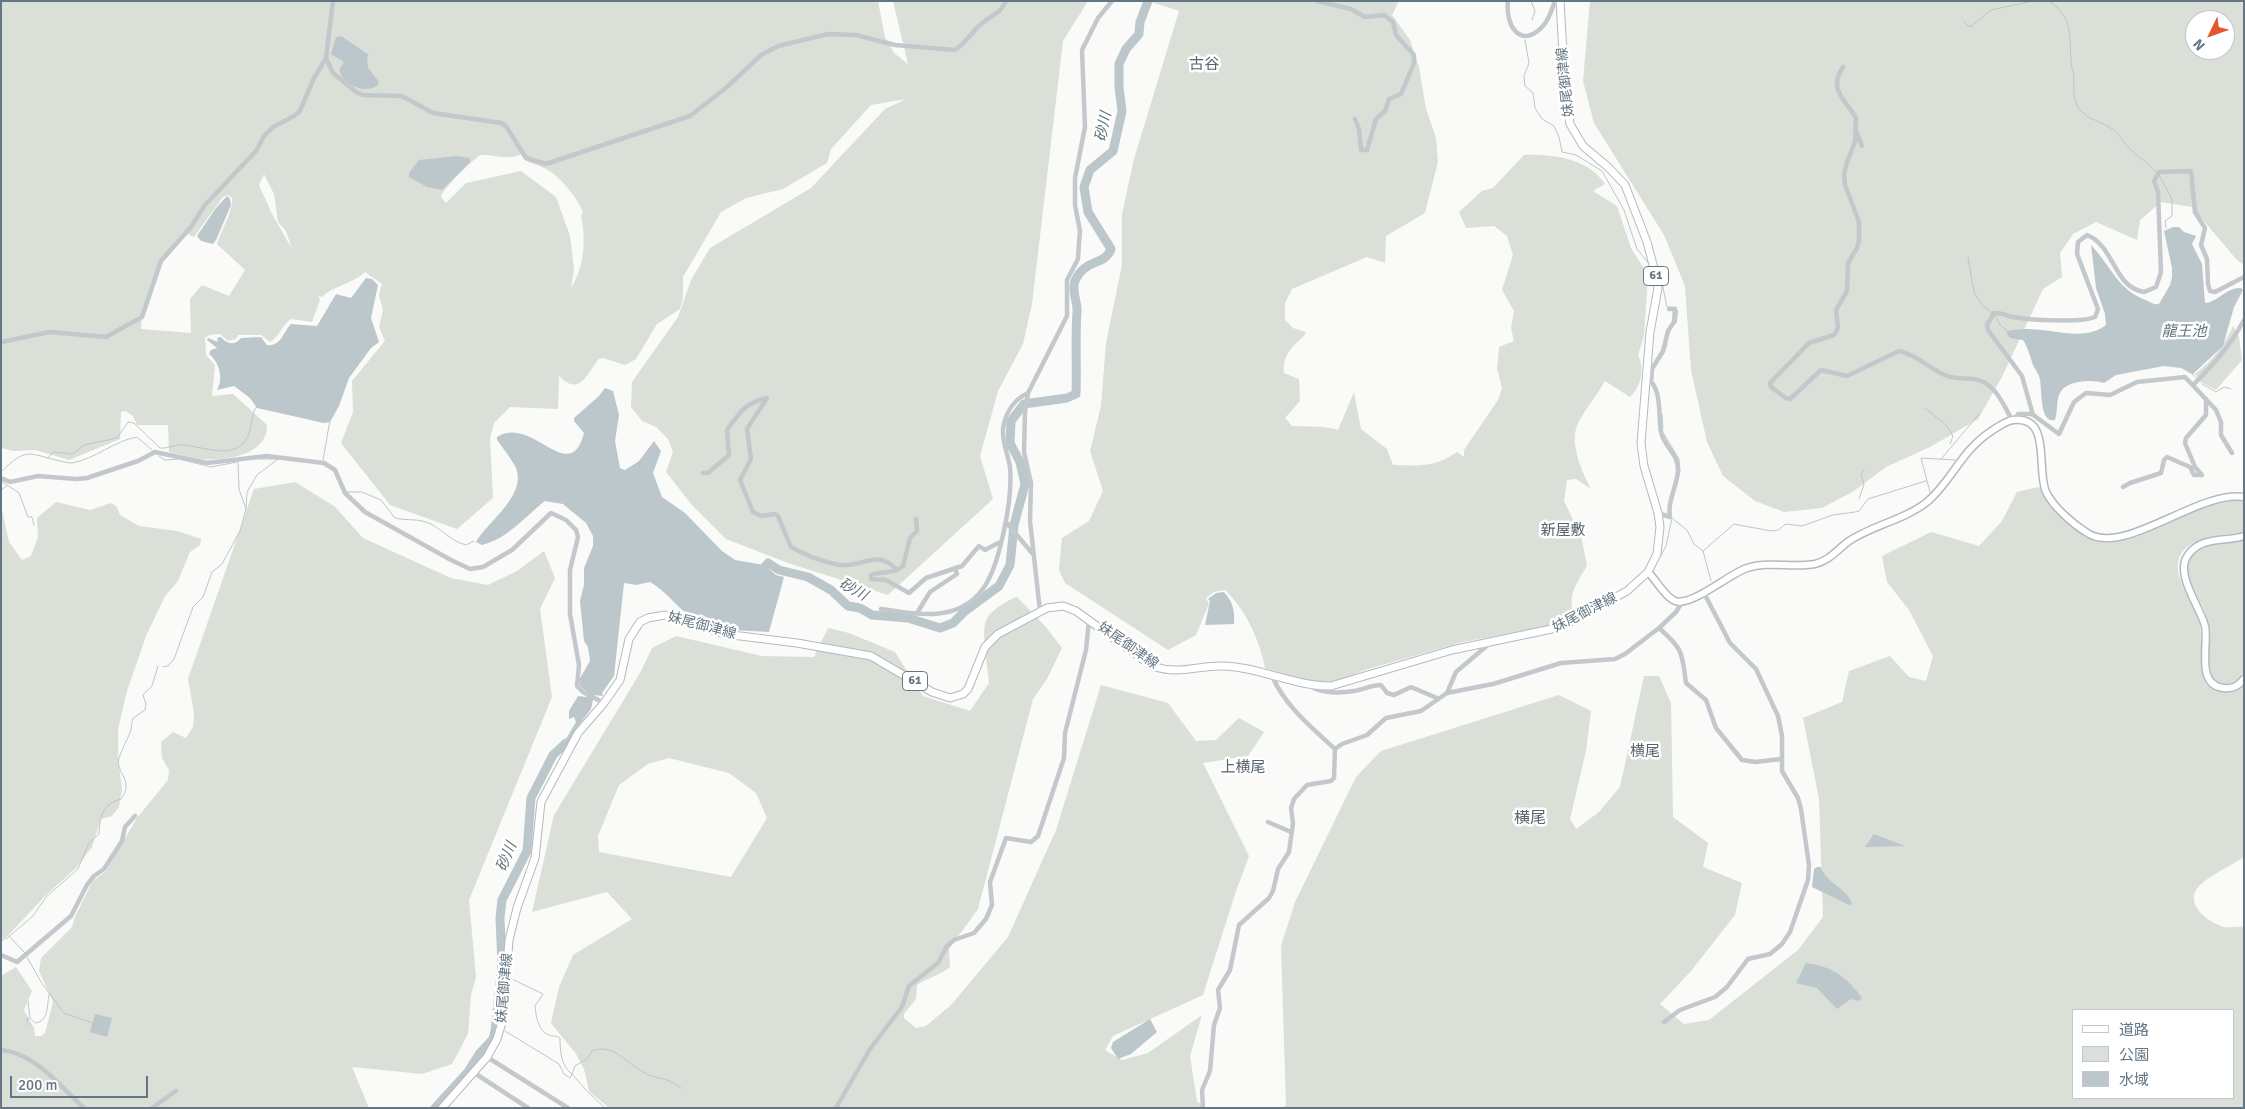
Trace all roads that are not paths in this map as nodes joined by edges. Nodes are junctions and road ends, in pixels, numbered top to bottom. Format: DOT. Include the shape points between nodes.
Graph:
graph roads {
  1 [pos="333,1"];
  2 [pos="1006,1"];
  3 [pos="1112,1"];
  4 [pos="1317,1"];
  5 [pos="1508,1"];
  6 [pos="1555,1"];
  7 [pos="1560,1"];
  8 [pos="326,58"];
  9 [pos="1843,67"];
  10 [pos="1354,119"];
  11 [pos="1856,131"];
  12 [pos="1862,146"];
  13 [pos="2244,277"];
  14 [pos="1669,308"];
  15 [pos="2244,320"];
  16 [pos="1,342"];
  17 [pos="1648,380"];
  18 [pos="2193,385"];
  19 [pos="1028,393"];
  20 [pos="2206,399"];
  21 [pos="2033,415"];
  22 [pos="2014,420"];
  23 [pos="2232,453"];
  24 [pos="702,473"];
  25 [pos="1,478"];
  26 [pos="2123,487"];
  27 [pos="2244,497"];
  28 [pos="1658,514"];
  29 [pos="916,518"];
  30 [pos="1008,524"];
  31 [pos="2244,536"];
  32 [pos="1001,543"];
  33 [pos="1033,554"];
  34 [pos="956,568"];
  35 [pos="897,570"];
  36 [pos="1648,572"];
  37 [pos="1704,593"];
  38 [pos="1682,602"];
  39 [pos="881,609"];
  40 [pos="1040,611"];
  41 [pos="917,613"];
  42 [pos="1089,619"];
  43 [pos="1659,628"];
  44 [pos="1491,642"];
  45 [pos="1272,676"];
  46 [pos="2244,679"];
  47 [pos="1311,686"];
  48 [pos="1447,693"];
  49 [pos="1437,698"];
  50 [pos="604,703"];
  51 [pos="1335,749"];
  52 [pos="1781,759"];
  53 [pos="135,816"];
  54 [pos="1268,822"];
  55 [pos="1291,832"];
  56 [pos="1,955"];
  57 [pos="1664,1022"];
  58 [pos="1,1050"];
  59 [pos="487,1057"];
  60 [pos="474,1072"];
  61 [pos="176,1091"];
  62 [pos="84,1108"];
  63 [pos="152,1108"];
  64 [pos="442,1108"];
  65 [pos="528,1108"];
  66 [pos="567,1108"];
  67 [pos="836,1108"];
  68 [pos="1203,1108"];
  1 -- 8 [label="street"];
  2 -- 8 [label="street" via="1003,8 979,25 955,50 895,45 856,35 828,34 778,46 761,54 727,88 690,116 546,164 526,158 506,126 433,113 402,96 363,95 333,73"];
  3 -- 19 [label="street" via="1098,18 1082,50 1085,127 1075,178 1079,244 1078,259 1067,280 1067,316"];
  4 -- 10 [label="street" via="1351,9 1365,17 1384,15 1393,22 1396,35 1414,55 1414,63 1400,94 1389,99 1385,111 1376,119 1367,150 1361,150 1360,129"];
  5 -- 6 [label="street" via="1507,20 1515,32 1524,35 1535,33 1544,26"];
  7 -- 17 [label="main road, 妹尾御津線 / 61" via="1570,124 1583,146 1625,185 1654,264 1658,288"];
  8 -- 16 [label="street" via="300,110 264,136 256,151 205,205 191,227 161,261 142,317 106,337 50,332"];
  9 -- 11 [label="street" via="1838,91 1856,118"];
  11 -- 12 [label="street"];
  11 -- 22 [label="street" via="1856,142 1844,174 1859,222 1859,240 1848,263 1847,291 1836,310 1838,328 1827,339 1809,343 1770,384 1771,387 1790,399 1821,370 1848,376 1899,350 1947,376 1978,379 1987,384 1994,389"];
  13 -- 21 [label="street" via="2210,291 2207,259 2201,245 2205,228 2195,212 2190,171 2159,172 2154,181 2158,192 2161,272 2156,287 2144,292 2130,288 2102,244 2087,235 2078,242 2077,254 2098,309 2095,317 2051,320 2012,317 1998,312 1989,321 1988,330 2022,376"];
  14 -- 17 [label="street" via="1675,309 1676,317"];
  15 -- 18 [label="street" via="2226,350"];
  17 -- 28 [label="main road, 妹尾御津線 / 61" via="1641,443"];
  17 -- 28 [label="street" via="1656,393 1661,431 1674,453 1678,471 1670,517"];
  18 -- 20 [label="street"];
  18 -- 21 [label="street" via="2185,377 2166,377 2137,382 2110,395 2086,394 2074,402 2059,434"];
  19 -- 30 [label="street" via="1012,405 1004,428 1010,466"];
  19 -- 33 [label="street" via="1024,440 1031,482"];
  20 -- 23 [label="street" via="2220,416 2221,435"];
  20 -- 26 [label="street" via="2206,415 2185,443 2202,475 2194,475 2190,467 2168,457 2161,473"];
  21 -- 22 [label="street" via="2018,414"];
  22 -- 27 [label="street" via="2025,420 2039,433 2043,482 2051,500 2081,528 2101,538 2120,538 2207,503"];
  22 -- 37 [label="street" via="2000,425 1973,444 1928,501 1867,531 1830,557 1817,563 1747,568"];
  24 -- 35 [label="street" via="708,473 729,455 727,430 742,409 767,398 746,429 751,460 740,480 752,512 761,516 778,516 788,543 794,549 847,565 880,558"];
  25 -- 50 [label="street" via="10,482 38,476 88,478 155,452 206,463 266,456 324,463 335,470 345,492 373,518 470,569 483,567 512,550 551,513 566,520 578,537 570,570 570,614 578,656 577,686"];
  28 -- 36 [label="main road, 妹尾御津線 / 61" via="1659,544"];
  29 -- 35 [label="street" via="917,531 910,538 903,566"];
  30 -- 32 [label="street"];
  30 -- 33 [label="street"];
  31 -- 46 [label="street" via="2203,543 2186,556 2183,568 2206,632 2207,677 2225,688"];
  32 -- 34 [label="street" via="985,550 980,546 962,566"];
  32 -- 41 [label="street" via="993,574 985,588 948,612"];
  33 -- 40 [label="street"];
  34 -- 35 [label="street" via="926,578 909,593 886,580 870,577 884,570"];
  34 -- 41 [label="street" via="957,574 930,592"];
  36 -- 38 [label="street" via="1668,596"];
  36 -- 44 [label="main road, 妹尾御津線 / 61" via="1627,591 1561,627"];
  37 -- 38 [label="street"];
  37 -- 52 [label="street" via="1730,643 1756,669 1765,687 1781,728"];
  38 -- 43 [label="street"];
  39 -- 41 [label="street"];
  40 -- 42 [label="main road, 妹尾御津線 / 61" via="1063,606"];
  40 -- 50 [label="main road, 妹尾御津線 / 61" via="990,641 968,689 950,698 932,692 871,656 724,634 674,617 657,615 634,629 620,680"];
  42 -- 45 [label="main road, 妹尾御津線 / 61" via="1146,662 1164,670 1174,672 1224,666"];
  42 -- 67 [label="street" via="1086,650 1065,733 1064,758 1038,836 1031,842 1006,838 1003,841 990,882 992,905 986,919 974,933 947,946 938,963 909,986 902,1007 870,1049"];
  43 -- 48 [label="street" via="1614,659 1561,663 1493,684"];
  43 -- 52 [label="street" via="1678,645 1686,683 1706,700 1716,728 1742,760"];
  44 -- 47 [label="main road, 妹尾御津線 / 61" via="1430,656 1344,683"];
  44 -- 48 [label="street" via="1456,672"];
  45 -- 47 [label="main road, 妹尾御津線 / 61"];
  45 -- 51 [label="street" via="1298,714"];
  47 -- 49 [label="street" via="1314,690 1354,692 1381,685 1387,693 1394,695 1411,688"];
  48 -- 49 [label="street"];
  49 -- 51 [label="street" via="1421,711 1386,718 1367,735"];
  50 -- 59 [label="main road, 妹尾御津線 / 61" via="578,733 541,802 535,858 509,940 501,1029"];
  51 -- 55 [label="street" via="1334,778 1307,785 1294,799"];
  52 -- 57 [label="street" via="1785,778 1801,809 1809,865 1806,889 1790,932 1774,952 1748,959 1715,997 1680,1010"];
  53 -- 56 [label="street" via="125,827 122,841 104,869 87,885 71,916 17,962"];
  54 -- 55 [label="street"];
  55 -- 68 [label="street" via="1288,852 1278,869 1273,891 1242,920 1230,970 1218,990 1220,1008 1214,1025 1210,1070 1202,1090"];
  58 -- 62 [label="street" via="30,1060"];
  59 -- 60 [label="main road, 妹尾御津線 / 61"];
  59 -- 66 [label="street"];
  60 -- 64 [label="main road, 妹尾御津線 / 61"];
  60 -- 65 [label="street"];
  61 -- 63 [label="street"];
}
